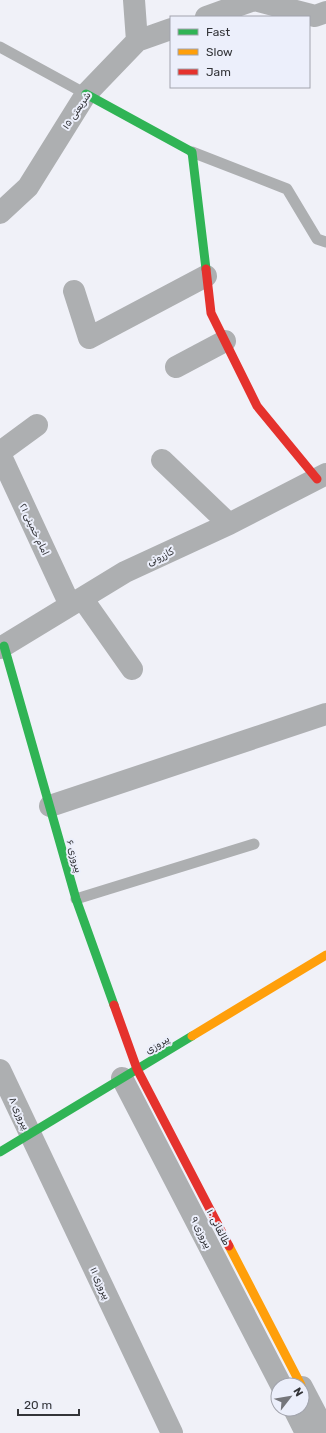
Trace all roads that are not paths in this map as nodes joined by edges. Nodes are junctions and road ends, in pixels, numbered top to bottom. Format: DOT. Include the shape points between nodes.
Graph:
graph roads {
  1 [pos="134,0"];
  2 [pos="326,12"];
  3 [pos="209,16"];
  4 [pos="170,29"];
  5 [pos="137,41"];
  6 [pos="0,47"];
  7 [pos="86,94"];
  8 [pos="192,152"];
  9 [pos="0,213"];
  10 [pos="326,242"];
  11 [pos="206,276"];
  12 [pos="74,291"];
  13 [pos="224,341"];
  14 [pos="176,367"];
  15 [pos="36,425"];
  16 [pos="0,453"];
  17 [pos="162,460"];
  18 [pos="322,477"];
  19 [pos="229,524"];
  20 [pos="76,601"];
  21 [pos="2,647"];
  22 [pos="132,669"];
  23 [pos="326,714"];
  24 [pos="50,806"];
  25 [pos="254,844"];
  26 [pos="76,899"];
  27 [pos="326,955"];
  28 [pos="0,1070"];
  29 [pos="130,1074"];
  30 [pos="30,1134"];
  31 [pos="0,1152"];
  32 [pos="277,1377"];
  33 [pos="297,1377"];
  34 [pos="310,1402"];
  35 [pos="298,1417"];
  36 [pos="172,1433"];
  37 [pos="306,1433"];
  38 [pos="326,1433"];
  1 -- 5 [label="street"];
  2 -- 3 [label="street" via="315,16 254,0"];
  4 -- 5 [label="street, شریعتی ۱۵"];
  5 -- 7 [label="street, شریعتی ۱۵"];
  6 -- 7 [label="lane"];
  7 -- 8 [label="street"];
  7 -- 9 [label="street, شریعتی ۱۵" via="28,187"];
  8 -- 10 [label="lane" via="287,189 317,239"];
  8 -- 11 [label="street"];
  11 -- 12 [label="street" via="89,338"];
  11 -- 13 [label="street" via="210,313"];
  13 -- 14 [label="street"];
  13 -- 18 [label="street" via="257,406"];
  15 -- 16 [label="street"];
  16 -- 20 [label="street, امام خمینی ۲۱"];
  17 -- 19 [label="street"];
  18 -- 19 [label="street, کازرونی"];
  19 -- 20 [label="street, کازرونی" via="125,572"];
  20 -- 21 [label="street, کازرونی"];
  20 -- 22 [label="street, امام خمینی ۲۱"];
  21 -- 24 [label="street, پیروزی ۶"];
  23 -- 24 [label="street"];
  24 -- 26 [label="street, پیروزی ۶"];
  25 -- 26 [label="lane"];
  26 -- 29 [label="street, پیروزی ۶"];
  27 -- 29 [label="street, پیروزی"];
  28 -- 30 [label="street, پیروزی ۸"];
  29 -- 30 [label="street, پیروزی"];
  29 -- 32 [label="street, پیروزی ۹"];
  29 -- 33 [label="street, طالقانی ۱۰"];
  30 -- 31 [label="street, پیروزی"];
  30 -- 36 [label="street, پیروزی ۱۱"];
  34 -- 38 [label="street, طالقانی ۱۰"];
  35 -- 37 [label="street"];
}
